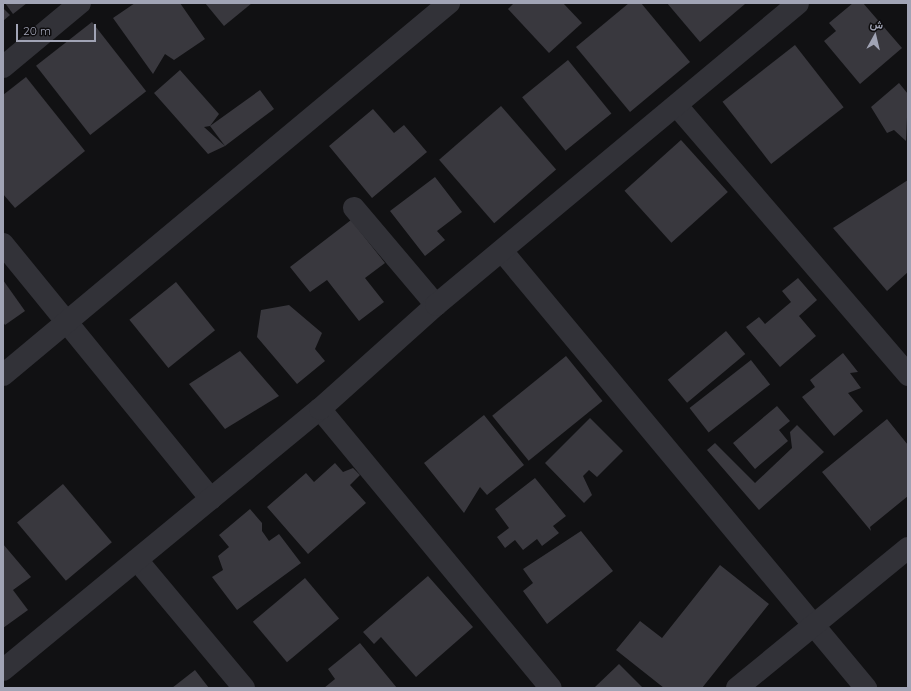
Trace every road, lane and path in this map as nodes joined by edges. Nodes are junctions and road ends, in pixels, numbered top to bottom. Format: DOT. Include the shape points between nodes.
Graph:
graph roads {
  1 [pos="80,3"];
  2 [pos="449,3"];
  3 [pos="786,7"];
  4 [pos="3,67"];
  5 [pos="677,106"];
  6 [pos="354,208"];
  7 [pos="3,244"];
  8 [pos="502,251"];
  9 [pos="436,305"];
  10 [pos="66,322"];
  11 [pos="3,375"];
  12 [pos="908,375"];
  13 [pos="320,409"];
  14 [pos="210,499"];
  15 [pos="908,548"];
  16 [pos="137,560"];
  17 [pos="813,624"];
  18 [pos="3,670"];
  19 [pos="244,688"];
  20 [pos="552,688"];
  21 [pos="737,688"];
  22 [pos="866,688"];
  1 -- 4 [label="street"];
  2 -- 10 [label="street"];
  3 -- 5 [label="street"];
  5 -- 8 [label="street"];
  5 -- 12 [label="street"];
  6 -- 9 [label="street"];
  7 -- 10 [label="street"];
  8 -- 9 [label="street"];
  8 -- 17 [label="street"];
  9 -- 13 [label="street"];
  10 -- 11 [label="street"];
  10 -- 14 [label="street"];
  13 -- 14 [label="street"];
  13 -- 20 [label="street"];
  14 -- 16 [label="street"];
  15 -- 17 [label="street"];
  16 -- 18 [label="street"];
  16 -- 19 [label="street"];
  17 -- 21 [label="street"];
  17 -- 22 [label="street"];
}
